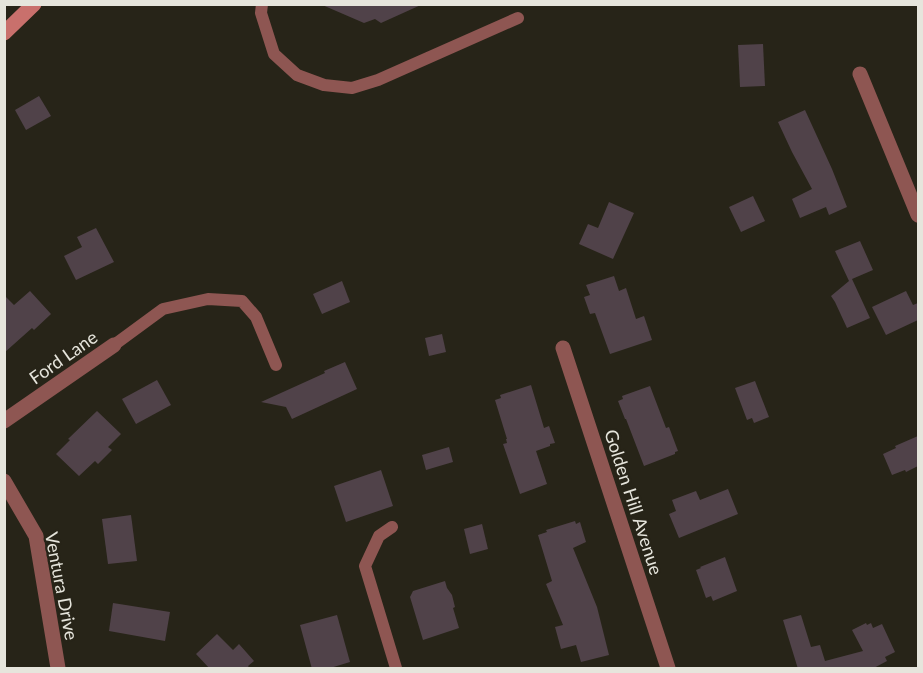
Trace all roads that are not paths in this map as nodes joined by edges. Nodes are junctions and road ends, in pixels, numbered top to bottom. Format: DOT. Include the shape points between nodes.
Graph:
graph roads {
  1 [pos="34,4"];
  2 [pos="262,4"];
  3 [pos="518,18"];
  4 [pos="4,33"];
  5 [pos="860,74"];
  6 [pos="918,215"];
  7 [pos="114,345"];
  8 [pos="563,348"];
  9 [pos="276,365"];
  10 [pos="4,421"];
  11 [pos="4,481"];
  12 [pos="392,527"];
  13 [pos="58,669"];
  14 [pos="396,669"];
  15 [pos="668,669"];
  1 -- 4 [label="main road"];
  2 -- 3 [label="lane" via="273,54 297,75 324,85 352,88"];
  5 -- 6 [label="street"];
  7 -- 9 [label="lane" via="163,309 208,299 242,301 256,316"];
  7 -- 10 [label="street, Ford Lane"];
  8 -- 15 [label="street, Golden Hill Avenue"];
  11 -- 13 [label="street, Ventura Drive" via="36,536"];
  12 -- 14 [label="lane" via="379,536 365,566"];
}
